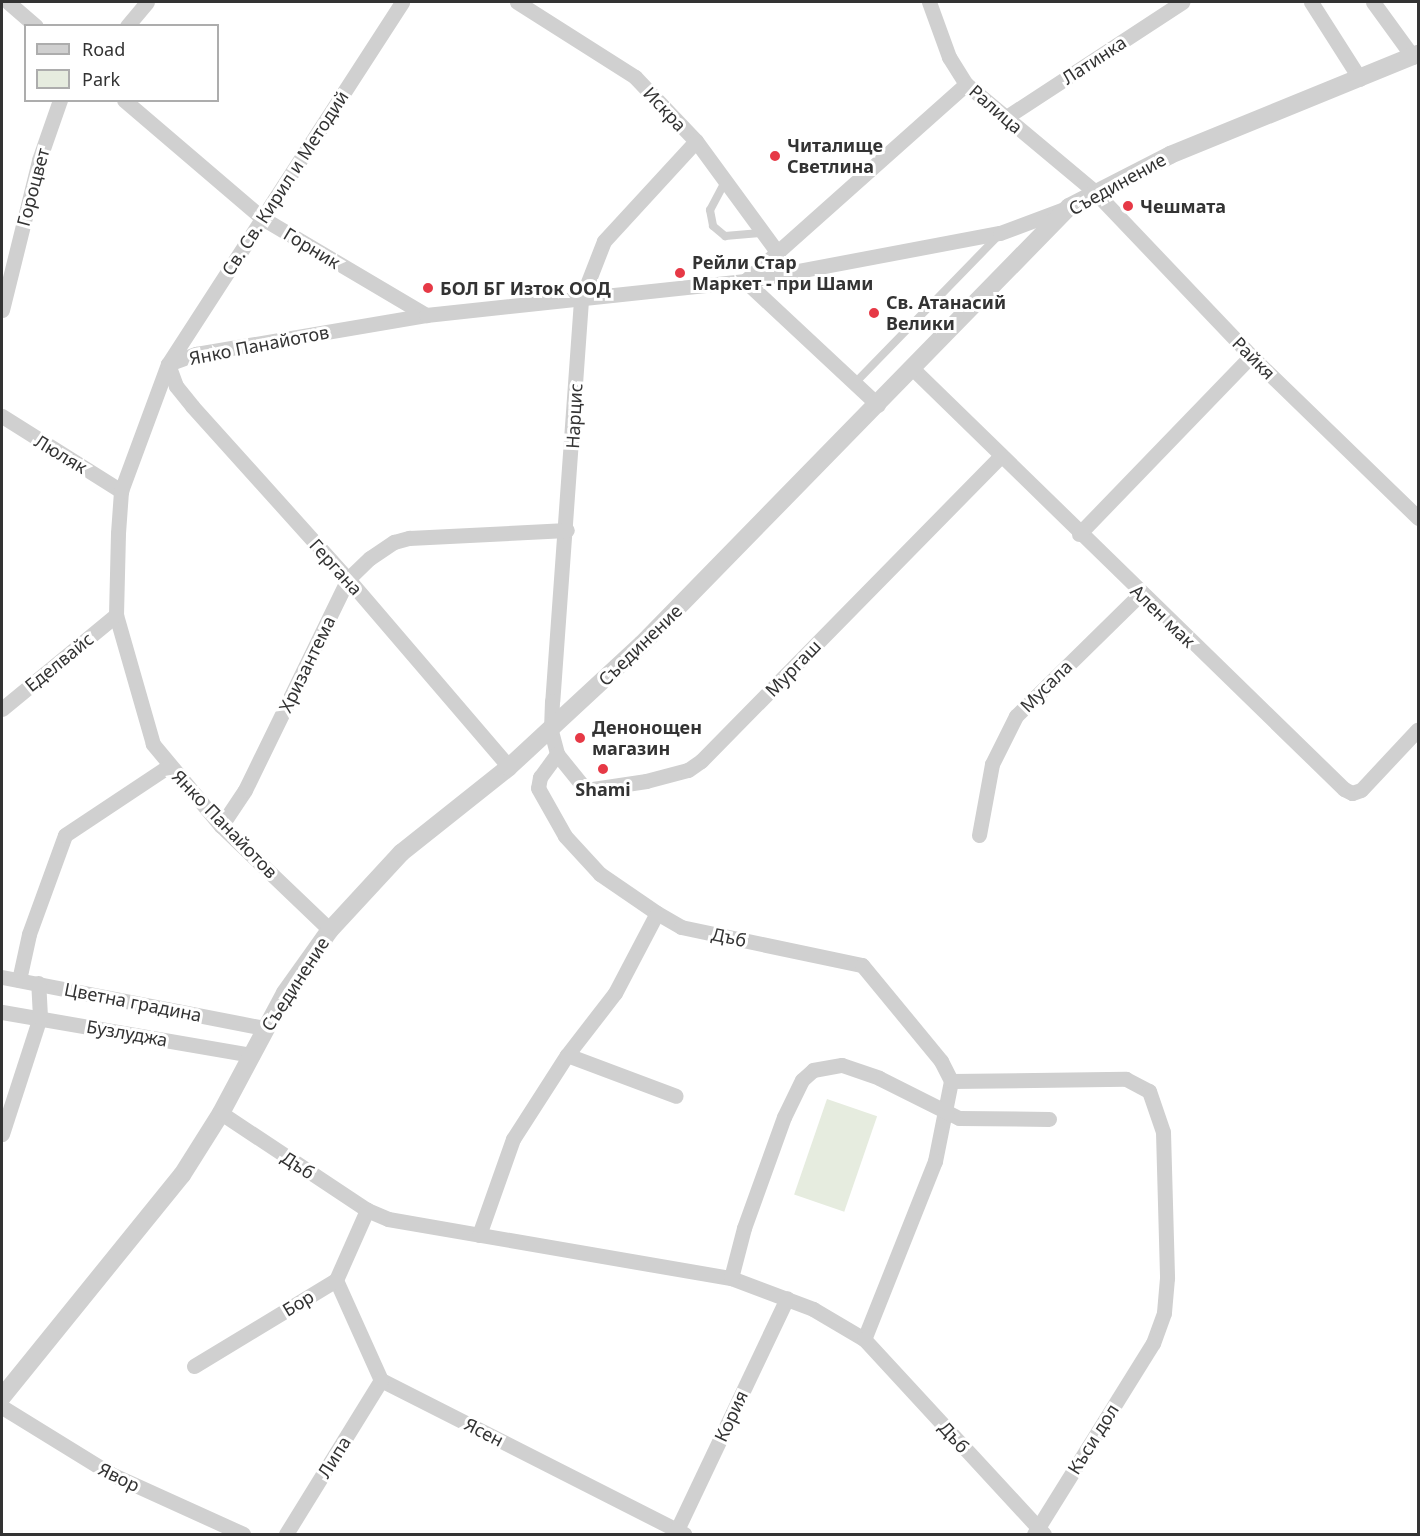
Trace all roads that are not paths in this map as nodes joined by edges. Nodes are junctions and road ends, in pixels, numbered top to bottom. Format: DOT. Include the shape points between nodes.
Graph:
graph roads {
  1 [pos="8,2"];
  2 [pos="147,2"];
  3 [pos="402,2"];
  4 [pos="517,2"];
  5 [pos="929,2"];
  6 [pos="1182,2"];
  7 [pos="1311,2"];
  8 [pos="1373,2"];
  9 [pos="34,24"];
  10 [pos="129,24"];
  11 [pos="1416,55"];
  12 [pos="1360,79"];
  13 [pos="966,84"];
  14 [pos="59,102"];
  15 [pos="126,102"];
  16 [pos="1005,118"];
  17 [pos="696,141"];
  18 [pos="726,180"];
  19 [pos="1095,192"];
  20 [pos="1070,207"];
  21 [pos="262,218"];
  22 [pos="763,233"];
  23 [pos="1000,234"];
  24 [pos="778,252"];
  25 [pos="745,281"];
  26 [pos="581,300"];
  27 [pos="2,310"];
  28 [pos="426,315"];
  29 [pos="1251,356"];
  30 [pos="168,364"];
  31 [pos="913,369"];
  32 [pos="855,383"];
  33 [pos="878,405"];
  34 [pos="2,416"];
  35 [pos="1001,456"];
  36 [pos="121,491"];
  37 [pos="1419,518"];
  38 [pos="567,530"];
  39 [pos="1079,534"];
  40 [pos="348,579"];
  41 [pos="1140,594"];
  42 [pos="116,615"];
  43 [pos="2,709"];
  44 [pos="1419,729"];
  45 [pos="550,731"];
  46 [pos="557,754"];
  47 [pos="169,766"];
  48 [pos="509,767"];
  49 [pos="221,826"];
  50 [pos="979,835"];
  51 [pos="657,913"];
  52 [pos="330,930"];
  53 [pos="2,977"];
  54 [pos="19,980"];
  55 [pos="38,983"];
  56 [pos="2,1012"];
  57 [pos="40,1017"];
  58 [pos="265,1028"];
  59 [pos="252,1055"];
  60 [pos="567,1055"];
  61 [pos="951,1081"];
  62 [pos="676,1096"];
  63 [pos="221,1113"];
  64 [pos="946,1114"];
  65 [pos="1049,1119"];
  66 [pos="2,1134"];
  67 [pos="367,1210"];
  68 [pos="479,1235"];
  69 [pos="731,1278"];
  70 [pos="336,1280"];
  71 [pos="787,1298"];
  72 [pos="864,1340"];
  73 [pos="194,1366"];
  74 [pos="381,1380"];
  75 [pos="2,1397"];
  76 [pos="2,1407"];
  77 [pos="679,1533"];
  78 [pos="1038,1533"];
  79 [pos="243,1534"];
  80 [pos="286,1534"];
  1 -- 9 [label="street"];
  2 -- 10 [label="street"];
  3 -- 21 [label="street, Св. Св. Кирил и Методий"];
  4 -- 17 [label="street, Искра" via="635,77"];
  5 -- 13 [label="street, Ралица" via="949,57"];
  6 -- 16 [label="street, Латинка"];
  7 -- 12 [label="street"];
  8 -- 11 [label="street"];
  11 -- 12 [label="street, Съединение"];
  12 -- 19 [label="street, Съединение" via="1170,155"];
  13 -- 16 [label="street, Ралица"];
  13 -- 24 [label="street"];
  14 -- 27 [label="street, Гороцвет" via="39,160"];
  15 -- 21 [label="street, Горник"];
  16 -- 19 [label="street, Ралица"];
  17 -- 18 [label="street, Искра"];
  17 -- 26 [label="street, Нарцис" via="604,241"];
  18 -- 22 [label="street, Искра"];
  18 -- 22 [label="lane" via="712,201 713,226 725,236"];
  19 -- 20 [label="street, Съединение"];
  19 -- 29 [label="street, Райкя"];
  20 -- 23 [label="street, Янко Панайотов"];
  20 -- 31 [label="street, Съединение"];
  21 -- 28 [label="street, Горник"];
  21 -- 30 [label="street, Св. Св. Кирил и Методий"];
  22 -- 24 [label="street, Искра"];
  23 -- 25 [label="street, Янко Панайотов"];
  23 -- 32 [label="lane"];
  24 -- 25 [label="street"];
  25 -- 26 [label="street, Янко Панайотов"];
  25 -- 32 [label="street"];
  26 -- 28 [label="street, Янко Панайотов"];
  26 -- 38 [label="street, Нарцис"];
  28 -- 30 [label="street, Янко Панайотов" via="196,354"];
  29 -- 37 [label="street, Райкя"];
  29 -- 39 [label="street"];
  30 -- 36 [label="street, Янко Панайотов"];
  30 -- 40 [label="street, Гергана" via="176,386 192,406"];
  31 -- 33 [label="street, Съединение"];
  31 -- 35 [label="street, Ален мак"];
  32 -- 33 [label="street"];
  33 -- 45 [label="street, Съединение" via="642,644"];
  34 -- 36 [label="street, Люляк"];
  35 -- 39 [label="street, Ален мак"];
  35 -- 46 [label="street, Мургаш" via="688,770 586,790"];
  36 -- 42 [label="street, Янко Панайотов"];
  38 -- 40 [label="street, Хризантема" via="409,538 394,542"];
  38 -- 45 [label="street, Нарцис"];
  39 -- 41 [label="street, Ален мак"];
  40 -- 48 [label="street, Гергана"];
  40 -- 49 [label="street, Хризантема" via="246,790"];
  41 -- 44 [label="street, Ален мак" via="1352,793 1361,790"];
  41 -- 50 [label="street, Мусала" via="1016,716 992,764"];
  42 -- 43 [label="street, Еделвайс"];
  42 -- 47 [label="street, Янко Панайотов" via="153,744"];
  45 -- 46 [label="street"];
  45 -- 48 [label="street, Съединение"];
  46 -- 51 [label="street, Дъб" via="540,777 538,789 542,800 565,836 600,874"];
  47 -- 49 [label="street, Янко Панайотов"];
  47 -- 54 [label="street" via="65,835 29,934"];
  48 -- 52 [label="street, Съединение" via="401,853"];
  49 -- 52 [label="street, Янко Панайотов"];
  51 -- 60 [label="street" via="615,993"];
  51 -- 61 [label="street, Дъб" via="681,927 862,965 941,1060"];
  52 -- 58 [label="street, Съединение"];
  53 -- 54 [label="street, Цветна градина"];
  54 -- 55 [label="street, Цветна градина"];
  55 -- 57 [label="street"];
  55 -- 58 [label="street, Цветна градина"];
  56 -- 57 [label="street, Бузлуджа"];
  57 -- 59 [label="street, Бузлуджа"];
  57 -- 66 [label="street"];
  58 -- 59 [label="street, Съединение"];
  59 -- 63 [label="street, Съединение"];
  60 -- 62 [label="street"];
  60 -- 68 [label="street" via="513,1139"];
  61 -- 64 [label="street"];
  61 -- 78 [label="street, Къси дол" via="1126,1079 1149,1091 1163,1132 1167,1278 1164,1313 1153,1343"];
  63 -- 67 [label="street, Дъб"];
  63 -- 75 [label="street, Съединение" via="182,1175"];
  64 -- 65 [label="street"];
  64 -- 69 [label="street" via="879,1078 842,1065 813,1070 802,1080 784,1117 744,1228"];
  64 -- 72 [label="street" via="935,1161"];
  67 -- 68 [label="street, Дъб" via="388,1219"];
  67 -- 70 [label="street"];
  68 -- 69 [label="street, Дъб"];
  69 -- 71 [label="street, Дъб"];
  70 -- 73 [label="street, Бор"];
  70 -- 74 [label="street"];
  71 -- 72 [label="street, Дъб"];
  71 -- 77 [label="street, Кория"];
  72 -- 78 [label="street, Дъб"];
  74 -- 77 [label="street, Ясен"];
  74 -- 80 [label="street, Липа"];
  76 -- 79 [label="street, Явор" via="111,1474"];
}
